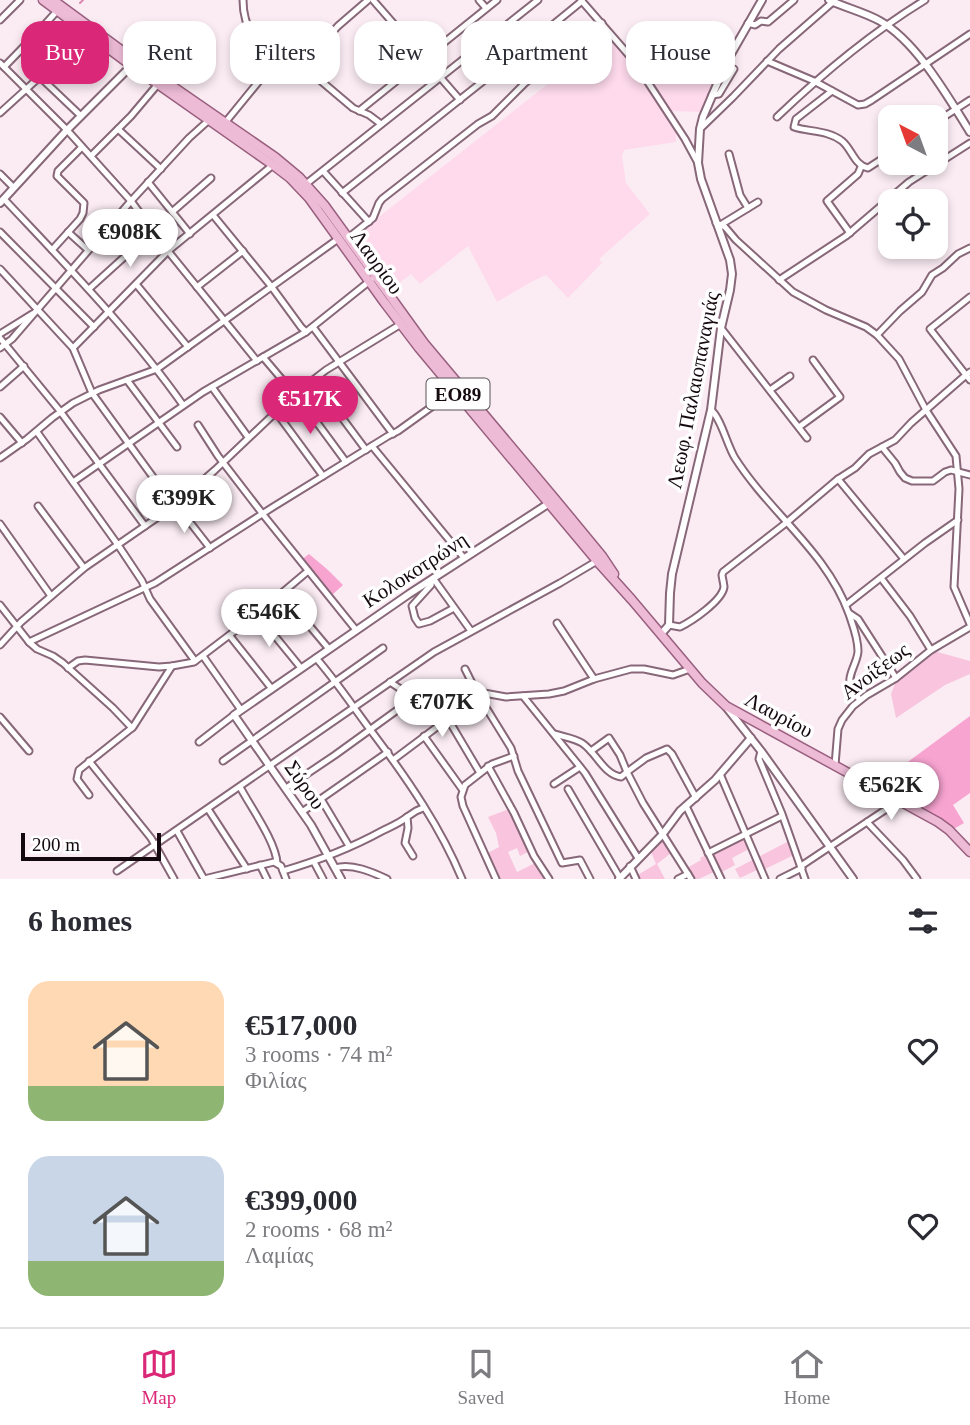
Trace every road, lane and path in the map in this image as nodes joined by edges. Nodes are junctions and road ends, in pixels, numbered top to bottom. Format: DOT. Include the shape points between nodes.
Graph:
graph roads {
  1 [pos="20,0"];
  2 [pos="43,0"];
  3 [pos="54,0"];
  4 [pos="243,0"];
  5 [pos="371,0"];
  6 [pos="479,0"];
  7 [pos="497,0"];
  8 [pos="538,0"];
  9 [pos="762,0"];
  10 [pos="794,0"];
  11 [pos="582,1"];
  12 [pos="832,1"];
  13 [pos="922,1"];
  14 [pos="486,8"];
  15 [pos="57,10"];
  16 [pos="0,20"];
  17 [pos="72,21"];
  18 [pos="246,21"];
  19 [pos="391,21"];
  20 [pos="600,21"];
  21 [pos="747,23"];
  22 [pos="340,24"];
  23 [pos="886,25"];
  24 [pos="970,34"];
  25 [pos="612,35"];
  26 [pos="447,39"];
  27 [pos="123,54"];
  28 [pos="767,61"];
  29 [pos="925,64"];
  30 [pos="2,65"];
  31 [pos="447,72"];
  32 [pos="123,74"];
  33 [pos="814,81"];
  34 [pos="32,84"];
  35 [pos="47,84"];
  36 [pos="158,84"];
  37 [pos="164,84"];
  38 [pos="257,84"];
  39 [pos="325,84"];
  40 [pos="392,84"];
  41 [pos="431,84"];
  42 [pos="446,84"];
  43 [pos="524,84"];
  44 [pos="725,84"];
  45 [pos="27,89"];
  46 [pos="832,91"];
  47 [pos="712,94"];
  48 [pos="460,100"];
  49 [pos="970,100"];
  50 [pos="956,109"];
  51 [pos="359,111"];
  52 [pos="0,113"];
  53 [pos="948,114"];
  54 [pos="81,116"];
  55 [pos="777,117"];
  56 [pos="209,120"];
  57 [pos="381,124"];
  58 [pos="223,125"];
  59 [pos="700,128"];
  60 [pos="118,129"];
  61 [pos="67,130"];
  62 [pos="970,132"];
  63 [pos="970,143"];
  64 [pos="82,147"];
  65 [pos="729,154"];
  66 [pos="91,156"];
  67 [pos="878,162"];
  68 [pos="698,163"];
  69 [pos="273,165"];
  70 [pos="862,167"];
  71 [pos="161,169"];
  72 [pos="323,171"];
  73 [pos="0,174"];
  74 [pos="211,178"];
  75 [pos="148,182"];
  76 [pos="306,184"];
  77 [pos="13,187"];
  78 [pos="342,193"];
  79 [pos="2,201"];
  80 [pos="131,201"];
  81 [pos="758,202"];
  82 [pos="748,208"];
  83 [pos="172,212"];
  84 [pos="213,215"];
  85 [pos="369,222"];
  86 [pos="719,224"];
  87 [pos="153,231"];
  88 [pos="0,232"];
  89 [pos="68,232"];
  90 [pos="850,233"];
  91 [pos="190,234"];
  92 [pos="338,239"];
  93 [pos="348,239"];
  94 [pos="970,248"];
  95 [pos="52,250"];
  96 [pos="88,250"];
  97 [pos="168,251"];
  98 [pos="243,251"];
  99 [pos="0,269"];
  100 [pos="72,271"];
  101 [pos="372,280"];
  102 [pos="779,280"];
  103 [pos="136,284"];
  104 [pos="271,286"];
  105 [pos="197,287"];
  106 [pos="57,289"];
  107 [pos="89,289"];
  108 [pos="970,297"];
  109 [pos="38,310"];
  110 [pos="109,312"];
  111 [pos="224,321"];
  112 [pos="401,324"];
  113 [pos="94,327"];
  114 [pos="313,327"];
  115 [pos="721,328"];
  116 [pos="306,332"];
  117 [pos="877,335"];
  118 [pos="0,336"];
  119 [pos="3,347"];
  120 [pos="188,347"];
  121 [pos="73,348"];
  122 [pos="264,357"];
  123 [pos="814,360"];
  124 [pos="257,361"];
  125 [pos="340,362"];
  126 [pos="24,366"];
  127 [pos="158,369"];
  128 [pos="790,376"];
  129 [pos="969,376"];
  130 [pos="127,380"];
  131 [pos="314,380"];
  132 [pos="0,387"];
  133 [pos="212,387"];
  134 [pos="455,390"];
  135 [pos="770,390"];
  136 [pos="92,393"];
  137 [pos="295,394"];
  138 [pos="183,405"];
  139 [pos="711,410"];
  140 [pos="926,410"];
  141 [pos="60,411"];
  142 [pos="276,412"];
  143 [pos="0,417"];
  144 [pos="159,422"];
  145 [pos="198,425"];
  146 [pos="799,427"];
  147 [pos="37,432"];
  148 [pos="393,433"];
  149 [pos="248,437"];
  150 [pos="807,438"];
  151 [pos="22,443"];
  152 [pos="129,443"];
  153 [pos="177,447"];
  154 [pos="882,447"];
  155 [pos="369,448"];
  156 [pos="0,458"];
  157 [pos="346,462"];
  158 [pos="100,463"];
  159 [pos="223,463"];
  160 [pos="958,471"];
  161 [pos="970,475"];
  162 [pos="323,476"];
  163 [pos="838,479"];
  164 [pos="73,482"];
  165 [pos="552,501"];
  166 [pos="38,506"];
  167 [pos="174,506"];
  168 [pos="262,514"];
  169 [pos="958,520"];
  170 [pos="786,523"];
  171 [pos="0,524"];
  172 [pos="145,526"];
  173 [pos="118,545"];
  174 [pos="210,548"];
  175 [pos="464,558"];
  176 [pos="904,559"];
  177 [pos="597,561"];
  178 [pos="84,568"];
  179 [pos="308,571"];
  180 [pos="432,578"];
  181 [pos="881,578"];
  182 [pos="145,587"];
  183 [pos="282,593"];
  184 [pos="51,596"];
  185 [pos="400,600"];
  186 [pos="632,600"];
  187 [pos="0,605"];
  188 [pos="412,606"];
  189 [pos="846,606"];
  190 [pos="454,608"];
  191 [pos="849,613"];
  192 [pos="257,614"];
  193 [pos="557,622"];
  194 [pos="669,625"];
  195 [pos="970,626"];
  196 [pos="17,627"];
  197 [pos="356,630"];
  198 [pos="471,631"];
  199 [pos="661,634"];
  200 [pos="230,636"];
  201 [pos="29,642"];
  202 [pos="0,645"];
  203 [pos="383,648"];
  204 [pos="329,649"];
  205 [pos="931,650"];
  206 [pos="203,656"];
  207 [pos="316,658"];
  208 [pos="195,661"];
  209 [pos="172,666"];
  210 [pos="68,667"];
  211 [pos="302,668"];
  212 [pos="465,669"];
  213 [pos="690,669"];
  214 [pos="895,678"];
  215 [pos="594,679"];
  216 [pos="336,681"];
  217 [pos="390,682"];
  218 [pos="272,689"];
  219 [pos="477,693"];
  220 [pos="418,695"];
  221 [pos="523,696"];
  222 [pos="860,700"];
  223 [pos="726,706"];
  224 [pos="355,707"];
  225 [pos="241,710"];
  226 [pos="233,715"];
  227 [pos="0,717"];
  228 [pos="448,719"];
  229 [pos="751,720"];
  230 [pos="441,724"];
  231 [pos="132,728"];
  232 [pos="370,730"];
  233 [pos="555,734"];
  234 [pos="424,736"];
  235 [pos="750,736"];
  236 [pos="252,740"];
  237 [pos="199,742"];
  238 [pos="29,751"];
  239 [pos="591,751"];
  240 [pos="761,751"];
  241 [pos="388,752"];
  242 [pos="514,756"];
  243 [pos="393,760"];
  244 [pos="89,761"];
  245 [pos="223,761"];
  246 [pos="270,765"];
  247 [pos="835,765"];
  248 [pos="488,766"];
  249 [pos="580,767"];
  250 [pos="627,772"];
  251 [pos="480,773"];
  252 [pos="720,774"];
  253 [pos="554,784"];
  254 [pos="240,787"];
  255 [pos="286,788"];
  256 [pos="463,789"];
  257 [pos="568,789"];
  258 [pos="89,795"];
  259 [pos="696,798"];
  260 [pos="321,799"];
  261 [pos="900,800"];
  262 [pos="686,806"];
  263 [pos="424,808"];
  264 [pos="208,809"];
  265 [pos="302,812"];
  266 [pos="782,816"];
  267 [pos="407,817"];
  268 [pos="867,822"];
  269 [pos="177,831"];
  270 [pos="746,834"];
  271 [pos="662,835"];
  272 [pos="156,845"];
  273 [pos="349,846"];
  274 [pos="830,846"];
  275 [pos="970,852"];
  276 [pos="708,853"];
  277 [pos="328,856"];
  278 [pos="413,856"];
  279 [pos="638,858"];
  280 [pos="314,862"];
  281 [pos="277,863"];
  282 [pos="260,865"];
  283 [pos="631,866"];
  284 [pos="801,867"];
  285 [pos="335,868"];
  286 [pos="247,869"];
  287 [pos="117,871"];
  288 [pos="283,871"];
  289 [pos="689,876"];
  290 [pos="379,877"];
  291 [pos="213,878"];
  292 [pos="619,878"];
  293 [pos="174,879"];
  294 [pos="204,879"];
  295 [pos="267,879"];
  296 [pos="286,879"];
  297 [pos="323,879"];
  298 [pos="341,879"];
  299 [pos="387,879"];
  300 [pos="462,879"];
  301 [pos="496,879"];
  302 [pos="549,879"];
  303 [pos="590,879"];
  304 [pos="636,879"];
  305 [pos="678,879"];
  306 [pos="721,879"];
  307 [pos="765,879"];
  308 [pos="780,879"];
  309 [pos="805,879"];
  310 [pos="853,879"];
  311 [pos="917,879"];
  1 -- 16 [label="street"];
  2 -- 15 [label="main road, Λαυρίου / ΕΟ89"];
  3 -- 27 [label="main road, Λαυρίου / ΕΟ89"];
  4 -- 18 [label="street"];
  5 -- 19 [label="street"];
  5 -- 22 [label="street"];
  6 -- 14 [label="street"];
  7 -- 14 [label="street"];
  8 -- 31 [label="street"];
  9 -- 21 [label="street, Λεωφ. Παλαιοπαναγιάς"];
  10 -- 21 [label="street" via="768,22"];
  11 -- 20 [label="street"];
  11 -- 48 [label="street"];
  12 -- 23 [label="street"];
  12 -- 28 [label="street"];
  13 -- 23 [label="street"];
  14 -- 26 [label="street"];
  15 -- 17 [label="main road, Λαυρίου / ΕΟ89"];
  15 -- 30 [label="street"];
  21 -- 47 [label="street, Λεωφ. Παλαιοπαναγιάς"];
  23 -- 29 [label="street"];
  23 -- 33 [label="street"];
  24 -- 29 [label="street"];
  25 -- 68 [label="street" via="634,61"];
  28 -- 33 [label="street"];
  28 -- 59 [label="street"];
  29 -- 46 [label="street" via="865,104"];
  29 -- 50 [label="street"];
  30 -- 45 [label="street"];
  32 -- 54 [label="street"];
  33 -- 46 [label="street"];
  33 -- 55 [label="street"];
  34 -- 45 [label="street"];
  35 -- 54 [label="street"];
  36 -- 56 [label="main road, Λαυρίου / ΕΟ89"];
  36 -- 60 [label="street"];
  37 -- 58 [label="main road, Λαυρίου / ΕΟ89"];
  38 -- 58 [label="street"];
  39 -- 51 [label="street"];
  40 -- 51 [label="street"];
  41 -- 57 [label="street"];
  42 -- 48 [label="street"];
  43 -- 85 [label="street" via="492,116 382,199"];
  44 -- 47 [label="street" via="719,94"];
  45 -- 52 [label="street"];
  45 -- 61 [label="street"];
  46 -- 70 [label="street" via="796,120 794,127 841,141"];
  47 -- 59 [label="street, Λεωφ. Παλαιοπαναγιάς"];
  48 -- 78 [label="street"];
  49 -- 50 [label="street"];
  50 -- 53 [label="street"];
  50 -- 62 [label="street"];
  51 -- 57 [label="street"];
  54 -- 61 [label="street"];
  56 -- 58 [label="main road, Λαυρίου / ΕΟ89"];
  56 -- 71 [label="street"];
  57 -- 72 [label="street"];
  58 -- 69 [label="main road, Λαυρίου / ΕΟ89"];
  58 -- 76 [label="main road, Λαυρίου / ΕΟ89" via="291,169"];
  59 -- 68 [label="street, Λεωφ. Παλαιοπαναγιάς"];
  60 -- 66 [label="street"];
  60 -- 71 [label="street"];
  61 -- 64 [label="street"];
  61 -- 77 [label="street"];
  63 -- 90 [label="street" via="905,185"];
  64 -- 66 [label="street"];
  64 -- 89 [label="street" via="57,173 84,203 82,216"];
  65 -- 82 [label="street"];
  66 -- 80 [label="street"];
  67 -- 70 [label="street" via="868,169"];
  68 -- 86 [label="street, Λεωφ. Παλαιοπαναγιάς"];
  69 -- 84 [label="street"];
  69 -- 92 [label="main road, Λαυρίου / ΕΟ89" via="309,198"];
  70 -- 90 [label="street" via="827,201"];
  71 -- 75 [label="street"];
  72 -- 76 [label="street"];
  72 -- 78 [label="street"];
  73 -- 77 [label="street"];
  74 -- 83 [label="street"];
  75 -- 80 [label="street"];
  75 -- 83 [label="street"];
  76 -- 93 [label="main road, Λαυρίου / ΕΟ89"];
  77 -- 79 [label="street"];
  78 -- 85 [label="street"];
  79 -- 95 [label="street"];
  80 -- 87 [label="street"];
  80 -- 96 [label="street"];
  81 -- 82 [label="street"];
  82 -- 86 [label="street"];
  83 -- 91 [label="street"];
  84 -- 91 [label="street"];
  84 -- 98 [label="street"];
  85 -- 93 [label="street"];
  86 -- 102 [label="street"];
  86 -- 115 [label="street, Λεωφ. Παλαιοπαναγιάς" via="732,268"];
  87 -- 97 [label="street"];
  87 -- 107 [label="street"];
  88 -- 106 [label="street"];
  89 -- 95 [label="street"];
  89 -- 96 [label="street"];
  90 -- 102 [label="street"];
  91 -- 97 [label="street"];
  92 -- 101 [label="main road, Λαυρίου / ΕΟ89"];
  92 -- 104 [label="street"];
  93 -- 101 [label="main road, Λαυρίου / ΕΟ89"];
  94 -- 117 [label="street" via="929,276 922,292"];
  95 -- 100 [label="street"];
  96 -- 100 [label="street"];
  97 -- 103 [label="street"];
  97 -- 105 [label="street"];
  98 -- 104 [label="street"];
  98 -- 105 [label="street"];
  99 -- 109 [label="street"];
  100 -- 106 [label="street"];
  100 -- 107 [label="street"];
  101 -- 112 [label="main road, Λαυρίου / ΕΟ89"];
  101 -- 114 [label="street"];
  101 -- 165 [label="main road, Λαυρίου / ΕΟ89"];
  102 -- 117 [label="street" via="810,303"];
  103 -- 110 [label="street"];
  103 -- 120 [label="street"];
  104 -- 111 [label="street"];
  104 -- 116 [label="street"];
  105 -- 111 [label="street"];
  106 -- 109 [label="street"];
  106 -- 113 [label="street"];
  107 -- 110 [label="street"];
  108 -- 129 [label="street" via="930,329"];
  109 -- 118 [label="street"];
  109 -- 119 [label="street"];
  109 -- 121 [label="street"];
  110 -- 113 [label="street"];
  110 -- 127 [label="street"];
  111 -- 120 [label="street"];
  111 -- 124 [label="street"];
  112 -- 125 [label="street"];
  112 -- 134 [label="main road, Λαυρίου / ΕΟ89"];
  113 -- 121 [label="street"];
  114 -- 116 [label="street"];
  114 -- 125 [label="street"];
  115 -- 135 [label="street"];
  115 -- 139 [label="street, Λεωφ. Παλαιοπαναγιάς"];
  116 -- 122 [label="street"];
  117 -- 140 [label="street" via="899,359"];
  118 -- 119 [label="street"];
  119 -- 126 [label="street"];
  120 -- 127 [label="street"];
  121 -- 136 [label="street"];
  122 -- 124 [label="street"];
  122 -- 137 [label="street"];
  123 -- 146 [label="street" via="840,397"];
  124 -- 133 [label="street"];
  125 -- 131 [label="street"];
  125 -- 148 [label="street"];
  126 -- 132 [label="street"];
  126 -- 141 [label="street"];
  127 -- 130 [label="street"];
  127 -- 138 [label="street"];
  128 -- 135 [label="street"];
  129 -- 140 [label="street"];
  130 -- 136 [label="street"];
  130 -- 144 [label="street"];
  131 -- 137 [label="street"];
  131 -- 155 [label="street"];
  133 -- 138 [label="street"];
  133 -- 149 [label="street"];
  134 -- 148 [label="street"];
  134 -- 165 [label="main road, Λαυρίου / ΕΟ89"];
  135 -- 146 [label="street"];
  136 -- 141 [label="street"];
  136 -- 152 [label="street"];
  137 -- 142 [label="street"];
  137 -- 157 [label="street"];
  138 -- 144 [label="street"];
  139 -- 170 [label="street" via="736,459"];
  139 -- 194 [label="street, Λεωφ. Παλαιοπαναγιάς" via="672,574"];
  140 -- 154 [label="street"];
  140 -- 160 [label="street" via="954,451"];
  141 -- 147 [label="street"];
  141 -- 158 [label="street"];
  142 -- 149 [label="street"];
  142 -- 162 [label="street"];
  143 -- 151 [label="street"];
  144 -- 152 [label="street"];
  144 -- 153 [label="street"];
  145 -- 159 [label="street"];
  146 -- 150 [label="street"];
  147 -- 151 [label="street"];
  147 -- 164 [label="street"];
  148 -- 155 [label="street"];
  149 -- 159 [label="street"];
  151 -- 156 [label="street"];
  152 -- 158 [label="street"];
  152 -- 167 [label="street"];
  154 -- 160 [label="street" via="901,474 912,481 933,481 948,470"];
  154 -- 163 [label="street"];
  155 -- 157 [label="street"];
  155 -- 175 [label="street"];
  157 -- 162 [label="street"];
  158 -- 164 [label="street"];
  158 -- 172 [label="street"];
  159 -- 167 [label="street"];
  159 -- 168 [label="street"];
  160 -- 161 [label="street"];
  160 -- 169 [label="street"];
  162 -- 168 [label="street"];
  163 -- 170 [label="street"];
  163 -- 176 [label="street"];
  164 -- 173 [label="street"];
  165 -- 175 [label="street, Κολοκοτρώνη"];
  165 -- 177 [label="main road, Λαυρίου / ΕΟ89"];
  165 -- 186 [label="main road, Λαυρίου / ΕΟ89" via="602,556"];
  166 -- 178 [label="street"];
  167 -- 172 [label="street"];
  167 -- 174 [label="street"];
  168 -- 174 [label="street"];
  168 -- 179 [label="street"];
  169 -- 176 [label="street"];
  169 -- 195 [label="street" via="954,587"];
  170 -- 189 [label="street" via="804,540"];
  170 -- 194 [label="street" via="723,572 722,591 705,610 680,627"];
  171 -- 184 [label="street"];
  172 -- 173 [label="street"];
  173 -- 178 [label="street"];
  173 -- 182 [label="street"];
  174 -- 182 [label="street"];
  175 -- 180 [label="street, Κολοκοτρώνη"];
  176 -- 181 [label="street"];
  177 -- 186 [label="main road, Λαυρίου / ΕΟ89"];
  177 -- 198 [label="street"];
  178 -- 184 [label="street"];
  179 -- 183 [label="street"];
  179 -- 197 [label="street"];
  180 -- 185 [label="street, Κολοκοτρώνη"];
  180 -- 188 [label="street"];
  180 -- 190 [label="street"];
  181 -- 189 [label="street"];
  181 -- 205 [label="street"];
  182 -- 201 [label="street"];
  182 -- 208 [label="street"];
  183 -- 192 [label="street"];
  183 -- 204 [label="street"];
  184 -- 196 [label="street"];
  185 -- 188 [label="street"];
  185 -- 197 [label="street, Κολοκοτρώνη"];
  186 -- 199 [label="main road, Λαυρίου / ΕΟ89"];
  187 -- 196 [label="street"];
  188 -- 190 [label="street" via="422,625"];
  189 -- 191 [label="street"];
  190 -- 198 [label="street"];
  191 -- 214 [label="street" via="858,619"];
  191 -- 222 [label="street" via="858,652 850,683"];
  192 -- 200 [label="street"];
  192 -- 211 [label="street"];
  193 -- 215 [label="street"];
  194 -- 199 [label="street"];
  195 -- 205 [label="street, Ανοίξεως"];
  196 -- 201 [label="street"];
  196 -- 202 [label="street"];
  197 -- 204 [label="street, Κολοκοτρώνη"];
  198 -- 217 [label="street"];
  199 -- 213 [label="main road, Λαυρίου / ΕΟ89"];
  200 -- 206 [label="street"];
  200 -- 218 [label="street"];
  201 -- 210 [label="street"];
  203 -- 216 [label="street"];
  204 -- 207 [label="street, Κολοκοτρώνη"];
  205 -- 214 [label="street, Ανοίξεως"];
  206 -- 208 [label="street"];
  206 -- 225 [label="street"];
  207 -- 211 [label="street, Κολοκοτρώνη"];
  207 -- 216 [label="street"];
  208 -- 209 [label="street"];
  209 -- 210 [label="street" via="80,660"];
  209 -- 231 [label="street"];
  210 -- 231 [label="street"];
  211 -- 218 [label="street, Κολοκοτρώνη"];
  212 -- 219 [label="street"];
  213 -- 215 [label="street" via="673,675 631,669"];
  213 -- 223 [label="main road, Λαυρίου / ΕΟ89"];
  214 -- 222 [label="street, Ανοίξεως"];
  215 -- 221 [label="street" via="564,691"];
  216 -- 224 [label="street"];
  216 -- 236 [label="street"];
  217 -- 220 [label="street"];
  217 -- 224 [label="street"];
  218 -- 225 [label="street, Κολοκοτρώνη"];
  219 -- 221 [label="street"];
  219 -- 228 [label="street" via="463,700"];
  219 -- 242 [label="street"];
  220 -- 230 [label="street"];
  220 -- 232 [label="street"];
  221 -- 233 [label="street"];
  222 -- 247 [label="street, Ανοίξεως" via="838,726"];
  223 -- 229 [label="main road, Λαυρίου / ΕΟ89"];
  223 -- 235 [label="street"];
  224 -- 232 [label="street"];
  224 -- 246 [label="street"];
  225 -- 226 [label="street, Κολοκοτρώνη"];
  226 -- 236 [label="street, Σύρου"];
  226 -- 237 [label="street, Κολοκοτρώνη"];
  227 -- 238 [label="street"];
  228 -- 230 [label="street"];
  228 -- 251 [label="street"];
  229 -- 235 [label="street"];
  229 -- 247 [label="main road, Λαυρίου / ΕΟ89"];
  230 -- 234 [label="street"];
  231 -- 244 [label="street"];
  232 -- 241 [label="street"];
  232 -- 255 [label="street"];
  233 -- 239 [label="street"];
  233 -- 249 [label="street"];
  234 -- 243 [label="street"];
  234 -- 256 [label="street"];
  235 -- 240 [label="street"];
  235 -- 252 [label="street"];
  236 -- 245 [label="street"];
  236 -- 246 [label="street, Σύρου"];
  239 -- 250 [label="street" via="613,775 621,777"];
  239 -- 250 [label="street" via="609,738"];
  240 -- 266 [label="street" via="759,759"];
  240 -- 274 [label="street"];
  241 -- 243 [label="street"];
  241 -- 260 [label="street"];
  242 -- 248 [label="street"];
  242 -- 303 [label="street" via="561,861 580,860"];
  243 -- 263 [label="street"];
  244 -- 258 [label="street" via="77,775"];
  244 -- 272 [label="street"];
  246 -- 254 [label="street"];
  246 -- 255 [label="street, Σύρου"];
  247 -- 261 [label="main road, Λαυρίου / ΕΟ89"];
  248 -- 251 [label="street"];
  248 -- 302 [label="street"];
  249 -- 253 [label="street"];
  249 -- 279 [label="street"];
  250 -- 259 [label="street" via="667,749"];
  250 -- 271 [label="street"];
  251 -- 256 [label="street"];
  252 -- 259 [label="street"];
  252 -- 270 [label="street"];
  254 -- 264 [label="street"];
  254 -- 281 [label="street"];
  255 -- 265 [label="street, Σύρου"];
  256 -- 301 [label="street" via="461,802"];
  257 -- 292 [label="street"];
  259 -- 262 [label="street"];
  260 -- 265 [label="street"];
  260 -- 273 [label="street"];
  261 -- 268 [label="street"];
  261 -- 275 [label="main road, Λαυρίου / ΕΟ89" via="943,825"];
  262 -- 271 [label="street"];
  262 -- 276 [label="street"];
  263 -- 267 [label="street"];
  263 -- 300 [label="street"];
  264 -- 269 [label="street"];
  264 -- 286 [label="street"];
  265 -- 277 [label="street, Σύρου"];
  266 -- 270 [label="street"];
  266 -- 284 [label="street"];
  267 -- 273 [label="street"];
  267 -- 278 [label="street" via="405,843"];
  268 -- 274 [label="street"];
  268 -- 311 [label="street"];
  269 -- 272 [label="street"];
  269 -- 294 [label="street"];
  270 -- 276 [label="street"];
  270 -- 307 [label="street"];
  271 -- 279 [label="street"];
  271 -- 289 [label="street"];
  272 -- 287 [label="street"];
  272 -- 293 [label="street"];
  273 -- 277 [label="street"];
  274 -- 284 [label="street"];
  274 -- 310 [label="street"];
  276 -- 306 [label="street"];
  277 -- 280 [label="street"];
  277 -- 285 [label="street, Σύρου"];
  279 -- 283 [label="street"];
  280 -- 288 [label="street"];
  280 -- 297 [label="street"];
  281 -- 282 [label="street"];
  281 -- 288 [label="street"];
  282 -- 286 [label="street"];
  282 -- 295 [label="street"];
  283 -- 292 [label="street"];
  283 -- 304 [label="street"];
  284 -- 308 [label="street"];
  284 -- 309 [label="street"];
  285 -- 290 [label="street" via="350,867"];
  285 -- 298 [label="street, Σύρου"];
  286 -- 291 [label="street"];
  288 -- 296 [label="street"];
  289 -- 305 [label="street"];
  290 -- 299 [label="street"];
  291 -- 294 [label="street"];
}
